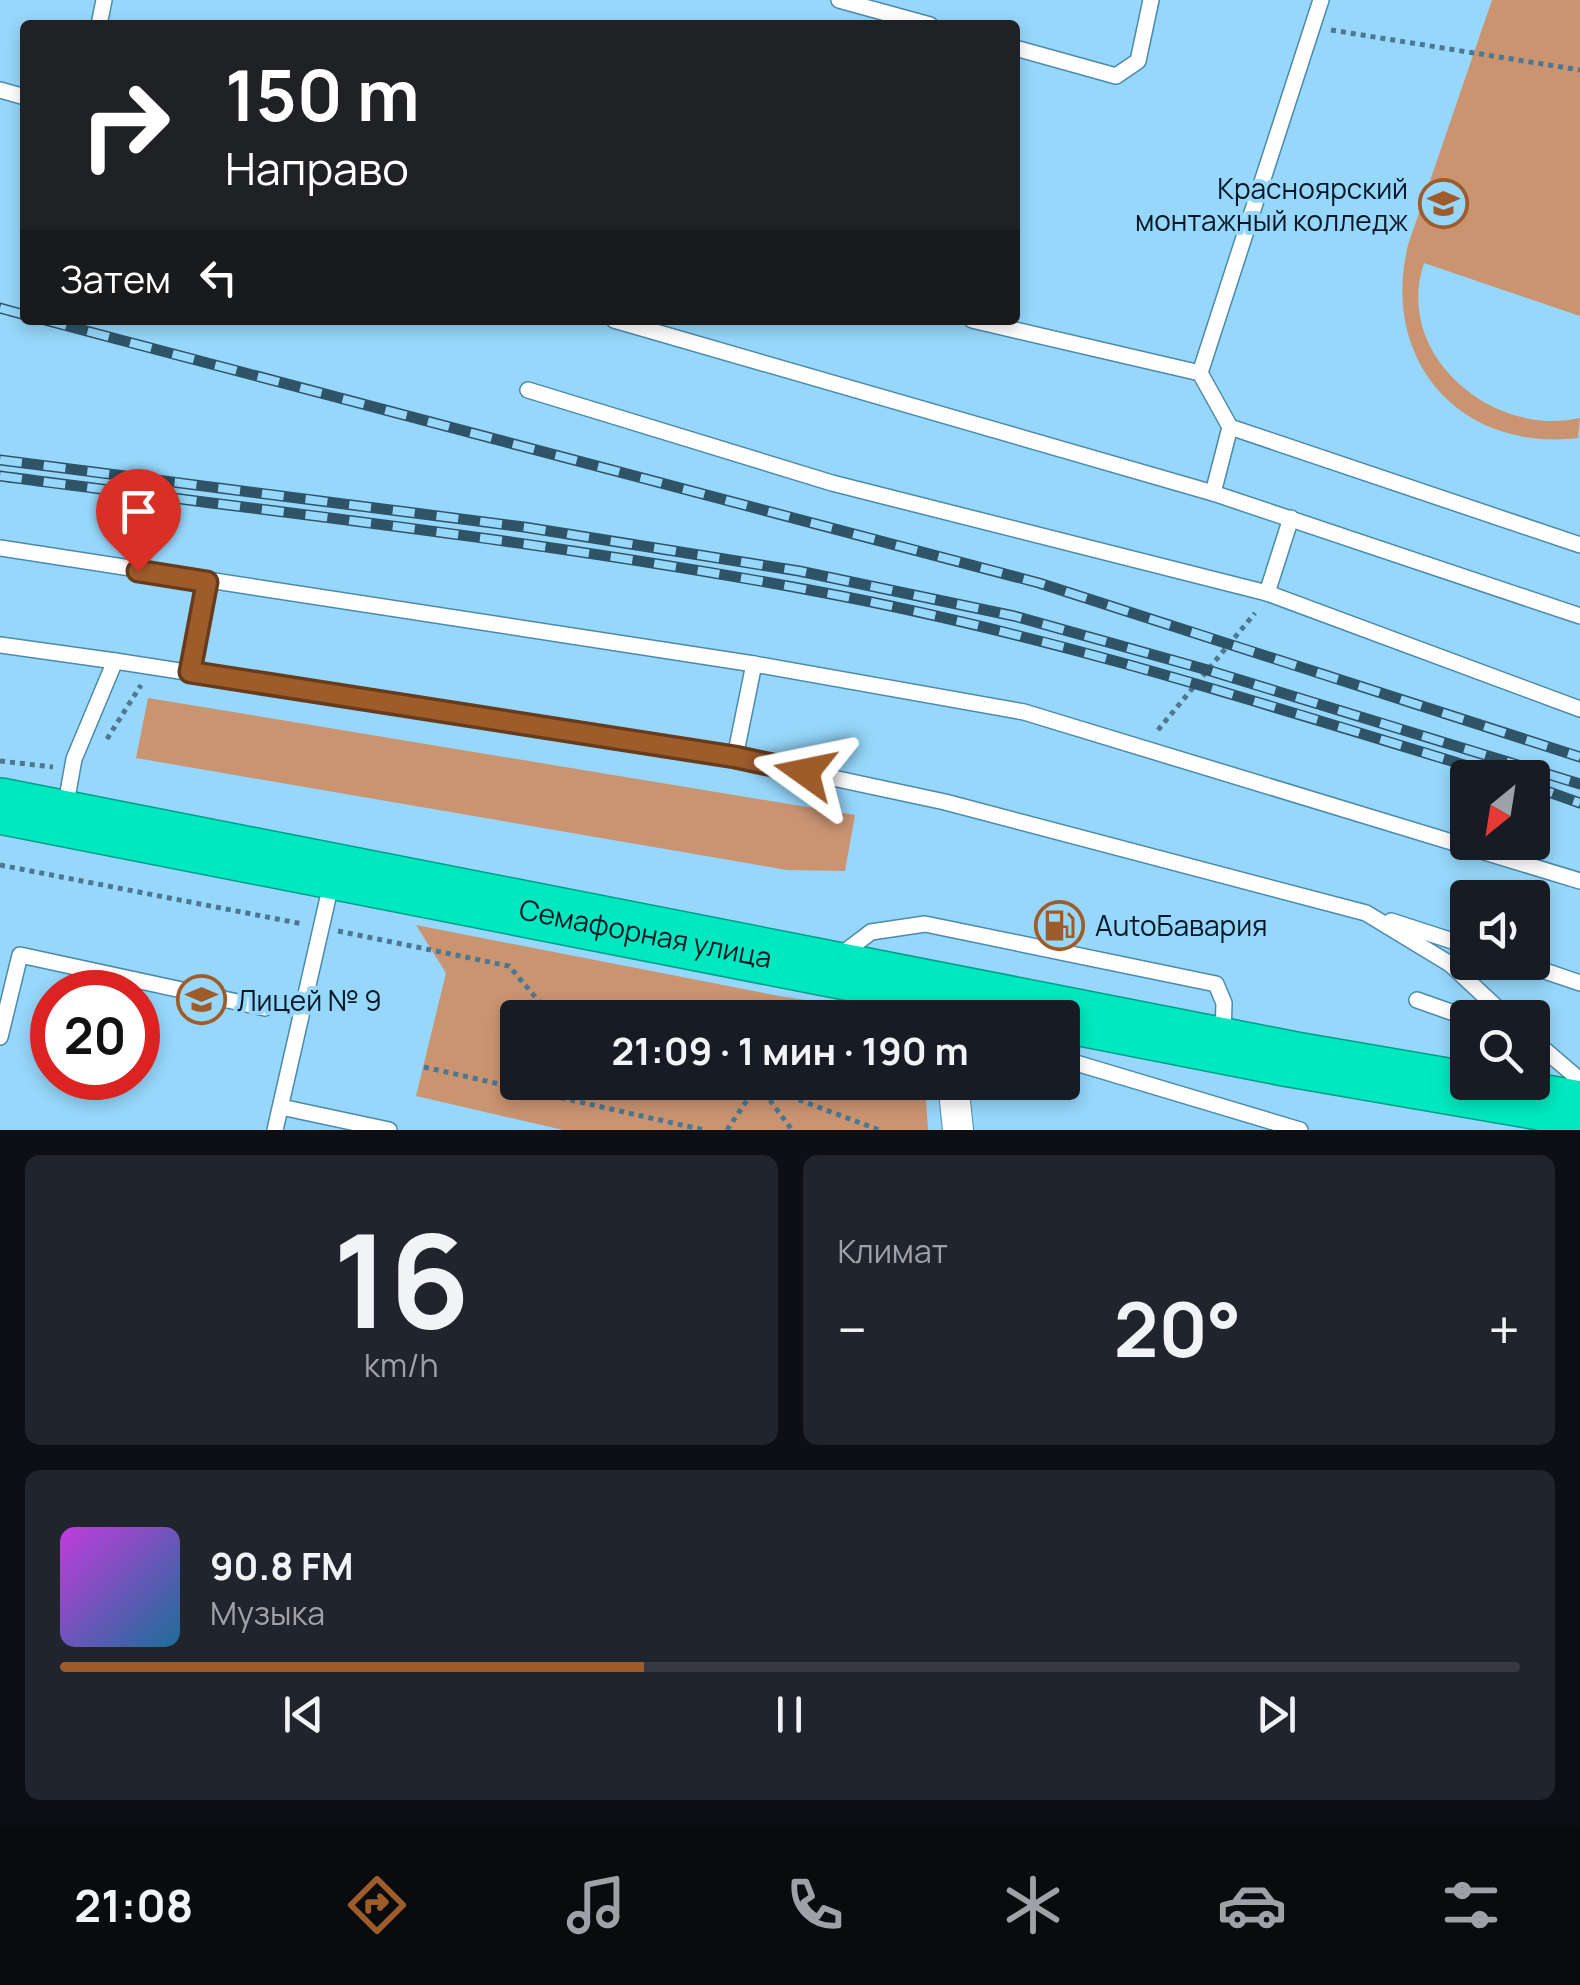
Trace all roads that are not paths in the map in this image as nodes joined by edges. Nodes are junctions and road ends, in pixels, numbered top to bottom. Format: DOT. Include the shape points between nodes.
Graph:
graph roads {
  1 [pos="839,0"];
  2 [pos="1152,0"];
  3 [pos="1321,0"];
  4 [pos="912,20"];
  5 [pos="1020,49"];
  6 [pos="631,325"];
  7 [pos="994,325"];
  8 [pos="1200,373"];
  9 [pos="528,390"];
  10 [pos="1230,427"];
  11 [pos="1213,492"];
  12 [pos="1291,518"];
  13 [pos="1580,546"];
  14 [pos="0,548"];
  15 [pos="207,582"];
  16 [pos="1267,594"];
  17 [pos="1580,616"];
  18 [pos="0,645"];
  19 [pos="115,661"];
  20 [pos="754,664"];
  21 [pos="190,672"];
  22 [pos="1580,708"];
  23 [pos="735,757"];
  24 [pos="0,806"];
  25 [pos="64,817"];
  26 [pos="334,869"];
  27 [pos="1580,881"];
  28 [pos="1366,913"];
  29 [pos="1450,940"];
  30 [pos="827,966"];
  31 [pos="1550,973"];
  32 [pos="1580,983"];
  33 [pos="941,1000"];
  34 [pos="1417,1000"];
  35 [pos="1489,1000"];
  36 [pos="265,1008"];
  37 [pos="1450,1012"];
  38 [pos="1080,1023"];
  39 [pos="0,1037"];
  40 [pos="1222,1044"];
  41 [pos="1550,1054"];
  42 [pos="1080,1064"];
  43 [pos="1580,1080"];
  44 [pos="955,1100"];
  45 [pos="1515,1103"];
  46 [pos="280,1107"];
  47 [pos="1580,1109"];
  48 [pos="275,1130"];
  49 [pos="389,1130"];
  50 [pos="958,1130"];
  51 [pos="1300,1130"];
  1 -- 4 [label="lane"];
  2 -- 5 [label="lane" via="1138,61 1116,76"];
  3 -- 8 [label="lane"];
  6 -- 11 [label="lane"];
  7 -- 8 [label="lane"];
  8 -- 10 [label="lane"];
  9 -- 16 [label="lane" via="832,482"];
  10 -- 11 [label="lane"];
  10 -- 13 [label="lane"];
  11 -- 12 [label="lane"];
  12 -- 16 [label="lane"];
  12 -- 17 [label="lane"];
  14 -- 15 [label="lane"];
  15 -- 20 [label="lane"];
  15 -- 21 [label="lane"];
  16 -- 22 [label="lane"];
  18 -- 19 [label="lane"];
  19 -- 21 [label="lane"];
  19 -- 25 [label="lane" via="74,760"];
  20 -- 23 [label="lane"];
  20 -- 27 [label="lane" via="1024,712"];
  21 -- 23 [label="lane"];
  23 -- 28 [label="lane" via="944,802"];
  24 -- 25 [label="highway, Семафорная улица"];
  25 -- 26 [label="highway, Семафорная улица"];
  26 -- 30 [label="highway, Семафорная улица"];
  26 -- 46 [label="lane"];
  28 -- 29 [label="lane"];
  28 -- 35 [label="lane" via="1450,964"];
  30 -- 33 [label="highway, Семафорная улица"];
  30 -- 40 [label="lane" via="870,932 925,924 1216,984 1224,1003"];
  31 -- 32 [label="lane"];
  34 -- 37 [label="lane"];
  36 -- 39 [label="lane" via="20,955"];
  38 -- 40 [label="highway, Семафорная улица"];
  40 -- 45 [label="highway, Семафорная улица"];
  41 -- 43 [label="lane"];
  42 -- 51 [label="lane"];
  44 -- 50 [label="street"];
  45 -- 47 [label="highway, Семафорная улица"];
  46 -- 48 [label="lane"];
  46 -- 49 [label="lane"];
}
